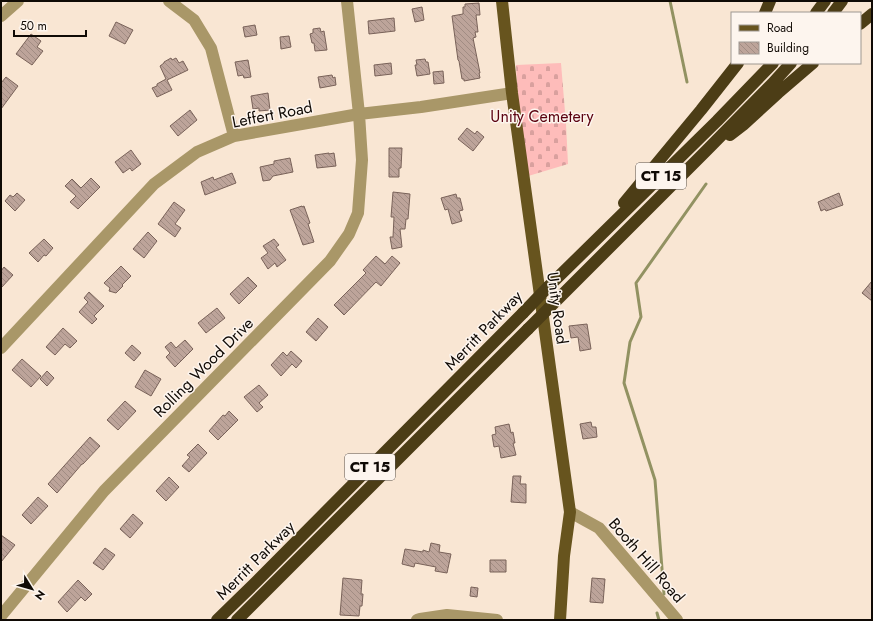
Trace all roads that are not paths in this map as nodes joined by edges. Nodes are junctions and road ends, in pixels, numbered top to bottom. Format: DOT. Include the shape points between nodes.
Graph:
graph roads {
  1 [pos="18,1"];
  2 [pos="168,1"];
  3 [pos="347,1"];
  4 [pos="502,1"];
  5 [pos="770,1"];
  6 [pos="825,1"];
  7 [pos="842,1"];
  8 [pos="766,12"];
  9 [pos="817,12"];
  10 [pos="834,12"];
  11 [pos="872,14"];
  12 [pos="1,16"];
  13 [pos="861,23"];
  14 [pos="737,64"];
  15 [pos="772,64"];
  16 [pos="790,64"];
  17 [pos="812,64"];
  18 [pos="512,94"];
  19 [pos="359,114"];
  20 [pos="234,136"];
  21 [pos="707,150"];
  22 [pos="579,256"];
  23 [pos="1,348"];
  24 [pos="570,512"];
  25 [pos="1,616"];
  26 [pos="217,620"];
  27 [pos="237,620"];
  28 [pos="417,620"];
  29 [pos="497,620"];
  30 [pos="560,620"];
  31 [pos="677,620"];
  1 -- 12 [label="street"];
  2 -- 20 [label="street" via="194,20 212,48"];
  3 -- 19 [label="street, Rolling Wood Drive"];
  4 -- 18 [label="main road, Unity Road"];
  5 -- 8 [label="highway"];
  6 -- 9 [label="highway"];
  7 -- 10 [label="highway"];
  11 -- 13 [label="highway"];
  14 -- 22 [label="highway"];
  15 -- 22 [label="highway, Merritt Parkway / CT 15"];
  16 -- 21 [label="highway, Merritt Parkway / CT 15"];
  17 -- 21 [label="highway" via="743,125"];
  18 -- 19 [label="street, Leffert Road"];
  18 -- 24 [label="main road, Unity Road"];
  19 -- 20 [label="street, Leffert Road"];
  19 -- 25 [label="street, Rolling Wood Drive" via="362,160 358,213 349,234 330,261 104,492"];
  20 -- 23 [label="street, Leffert Road" via="197,152 154,184"];
  21 -- 27 [label="highway, Merritt Parkway / CT 15, bridge"];
  22 -- 26 [label="highway, Merritt Parkway / CT 15, bridge"];
  24 -- 30 [label="main road, Unity Road"];
  24 -- 31 [label="street, Booth Hill Road" via="599,528"];
  28 -- 29 [label="street" via="447,615"];
}
